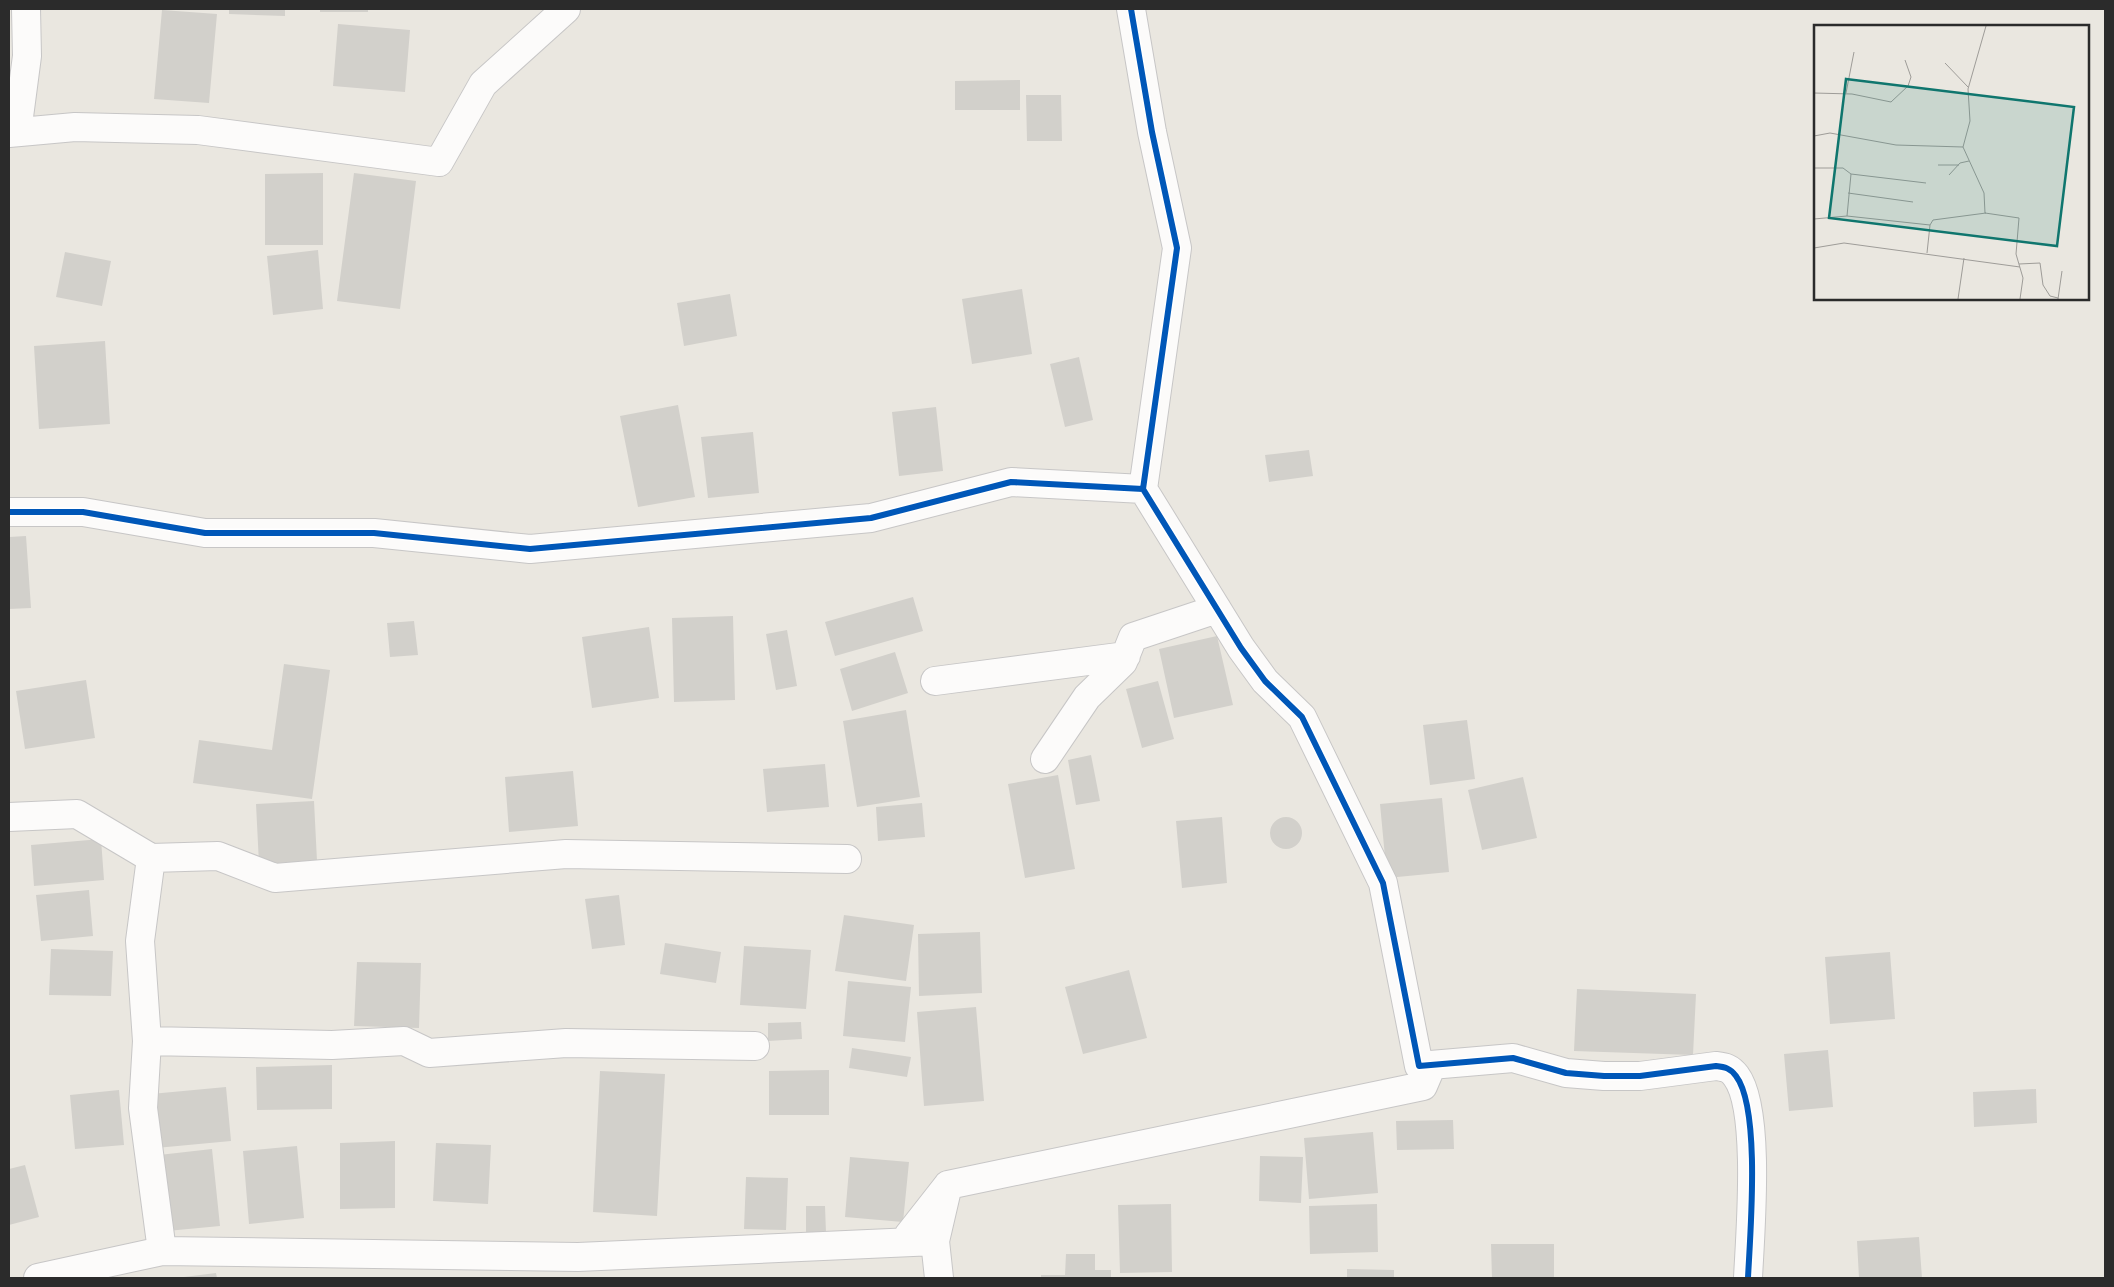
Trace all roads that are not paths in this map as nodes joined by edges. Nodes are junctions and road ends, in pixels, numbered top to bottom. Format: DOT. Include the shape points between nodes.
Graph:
graph roads {
  1 [pos="26,9"];
  2 [pos="566,9"];
  3 [pos="1131,9"];
  4 [pos="13,132"];
  5 [pos="1143,488"];
  6 [pos="9,512"];
  7 [pos="1217,610"];
  8 [pos="1126,656"];
  9 [pos="935,681"];
  10 [pos="1045,759"];
  11 [pos="9,817"];
  12 [pos="150,858"];
  13 [pos="847,859"];
  14 [pos="147,1041"];
  15 [pos="755,1046"];
  16 [pos="1432,1065"];
  17 [pos="935,1241"];
  18 [pos="162,1251"];
  19 [pos="38,1278"];
  20 [pos="939,1278"];
  21 [pos="1748,1278"];
  1 -- 4 [label="street" via="28,56"];
  2 -- 4 [label="street" via="483,84 439,162 198,130 75,127"];
  3 -- 5 [label="street" via="1152,132 1178,248"];
  5 -- 6 [label="street" via="1011,482 871,518 530,549 374,533 205,533 84,512"];
  5 -- 7 [label="street"];
  7 -- 8 [label="street" via="1133,637"];
  7 -- 16 [label="street" via="1265,681 1302,717 1383,883 1419,1066"];
  8 -- 9 [label="street"];
  8 -- 10 [label="street" via="1087,698"];
  11 -- 12 [label="street" via="77,814"];
  12 -- 13 [label="street" via="218,856 275,878 566,854"];
  12 -- 14 [label="street" via="140,942"];
  14 -- 15 [label="street" via="332,1045 404,1041 429,1054 566,1043"];
  14 -- 18 [label="street" via="143,1108"];
  16 -- 17 [label="street" via="1423,1086 948,1185"];
  16 -- 21 [label="street" via="1514,1058 1566,1073 1604,1076 1640,1076 1716,1066 1728,1068 1741,1086 1751,1147"];
  17 -- 18 [label="street" via="578,1257"];
  17 -- 20 [label="street"];
  18 -- 19 [label="street"];
}
